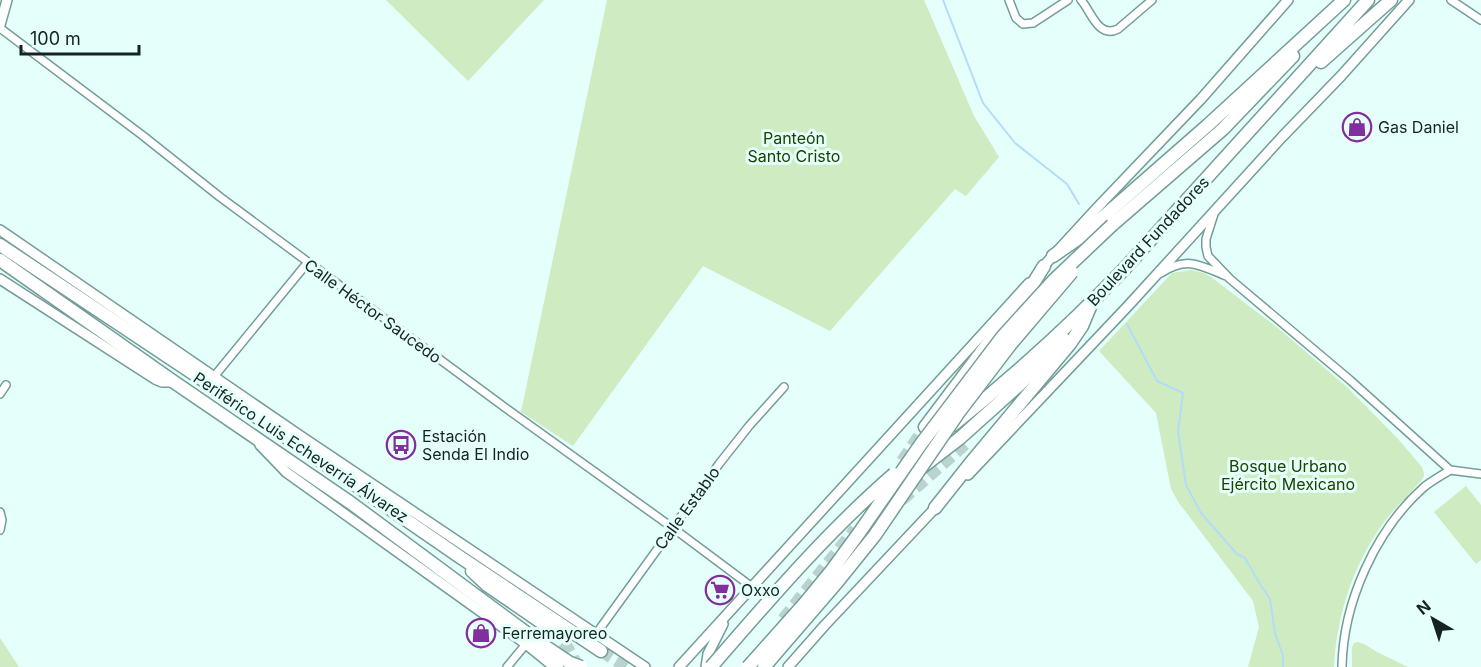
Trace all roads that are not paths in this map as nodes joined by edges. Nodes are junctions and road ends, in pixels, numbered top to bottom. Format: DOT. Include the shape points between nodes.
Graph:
graph roads {
  1 [pos="7,0"];
  2 [pos="1009,0"];
  3 [pos="1068,0"];
  4 [pos="1081,0"];
  5 [pos="1152,0"];
  6 [pos="1288,0"];
  7 [pos="1344,0"];
  8 [pos="1368,0"];
  9 [pos="1391,0"];
  10 [pos="1409,0"];
  11 [pos="1451,0"];
  12 [pos="1481,20"];
  13 [pos="0,26"];
  14 [pos="1283,94"];
  15 [pos="1215,211"];
  16 [pos="1100,212"];
  17 [pos="1112,225"];
  18 [pos="0,230"];
  19 [pos="0,245"];
  20 [pos="1053,256"];
  21 [pos="0,260"];
  22 [pos="308,262"];
  23 [pos="1044,266"];
  24 [pos="0,279"];
  25 [pos="1230,279"];
  26 [pos="1152,280"];
  27 [pos="1092,303"];
  28 [pos="1076,327"];
  29 [pos="212,380"];
  30 [pos="174,382"];
  31 [pos="6,385"];
  32 [pos="784,387"];
  33 [pos="0,394"];
  34 [pos="925,427"];
  35 [pos="243,428"];
  36 [pos="969,441"];
  37 [pos="1450,470"];
  38 [pos="1481,474"];
  39 [pos="935,508"];
  40 [pos="0,512"];
  41 [pos="673,528"];
  42 [pos="0,530"];
  43 [pos="460,557"];
  44 [pos="752,587"];
  45 [pos="730,612"];
  46 [pos="550,629"];
  47 [pos="596,634"];
  48 [pos="540,643"];
  49 [pos="526,644"];
  50 [pos="600,651"];
  51 [pos="625,652"];
  52 [pos="576,666"];
  53 [pos="507,667"];
  54 [pos="555,667"];
  55 [pos="630,667"];
  56 [pos="645,667"];
  57 [pos="679,667"];
  58 [pos="704,667"];
  59 [pos="711,667"];
  60 [pos="748,667"];
  61 [pos="765,667"];
  62 [pos="788,667"];
  63 [pos="1342,667"];
  1 -- 13 [label="main road"];
  2 -- 3 [label="street" via="1023,24 1033,23"];
  4 -- 5 [label="street" via="1102,29 1113,32"];
  6 -- 16 [label="main road"];
  7 -- 16 [label="highway" via="1236,99"];
  7 -- 17 [label="highway, Boulevard Fundadores" via="1223,129"];
  8 -- 14 [label="highway, Boulevard Fundadores"];
  9 -- 14 [label="highway"];
  10 -- 15 [label="main road"];
  11 -- 12 [label="street"];
  13 -- 22 [label="street, Calle Héctor Saucedo"];
  14 -- 27 [label="highway, Boulevard Fundadores"];
  15 -- 25 [label="street" via="1206,247 1208,256"];
  15 -- 26 [label="main road"];
  16 -- 20 [label="highway"];
  17 -- 60 [label="highway, Boulevard Fundadores, bridge" via="1054,279 1003,336 832,570"];
  17 -- 61 [label="highway, bridge" via="1010,345 875,535"];
  18 -- 29 [label="main road"];
  19 -- 29 [label="highway, Periférico Luis Echeverría Álvarez"];
  20 -- 23 [label="main road"];
  21 -- 30 [label="highway, Periférico Luis Echeverría Álvarez"];
  22 -- 29 [label="street"];
  22 -- 41 [label="street, Calle Héctor Saucedo"];
  23 -- 34 [label="highway" via="1021,303"];
  23 -- 44 [label="main road"];
  24 -- 30 [label="main road" via="155,379"];
  25 -- 26 [label="street" via="1193,263 1171,266"];
  25 -- 37 [label="street"];
  26 -- 39 [label="main road"];
  27 -- 28 [label="highway"];
  27 -- 39 [label="highway" via="1069,345"];
  27 -- 59 [label="highway, Boulevard Fundadores, bridge" via="999,388 885,483 819,546"];
  28 -- 36 [label="highway" via="1026,387"];
  28 -- 58 [label="highway, bridge" via="960,438 898,485 817,556 740,636"];
  29 -- 43 [label="highway, Periférico Luis Echeverría Álvarez"];
  29 -- 47 [label="main road"];
  30 -- 35 [label="highway, Periférico Luis Echeverría Álvarez"];
  31 -- 33 [label="street"];
  32 -- 41 [label="street, Calle Establo" via="718,464"];
  35 -- 48 [label="highway, Periférico Luis Echeverría Álvarez"];
  35 -- 49 [label="main road" via="286,472"];
  37 -- 38 [label="street"];
  37 -- 63 [label="street" via="1424,488 1377,544 1350,612 1342,646"];
  39 -- 62 [label="main road"];
  40 -- 42 [label="street"];
  41 -- 44 [label="street, Calle Héctor Saucedo"];
  41 -- 47 [label="street, Calle Establo"];
  43 -- 46 [label="highway" via="481,580"];
  43 -- 50 [label="highway, Periférico Luis Echeverría Álvarez"];
  44 -- 45 [label="main road"];
  45 -- 57 [label="main road"];
  45 -- 58 [label="main road"];
  47 -- 51 [label="main road"];
  48 -- 52 [label="highway, Periférico Luis Echeverría Álvarez"];
  48 -- 54 [label="highway"];
  49 -- 53 [label="street"];
  49 -- 54 [label="main road"];
  51 -- 55 [label="main road"];
  51 -- 56 [label="main road"];
}
